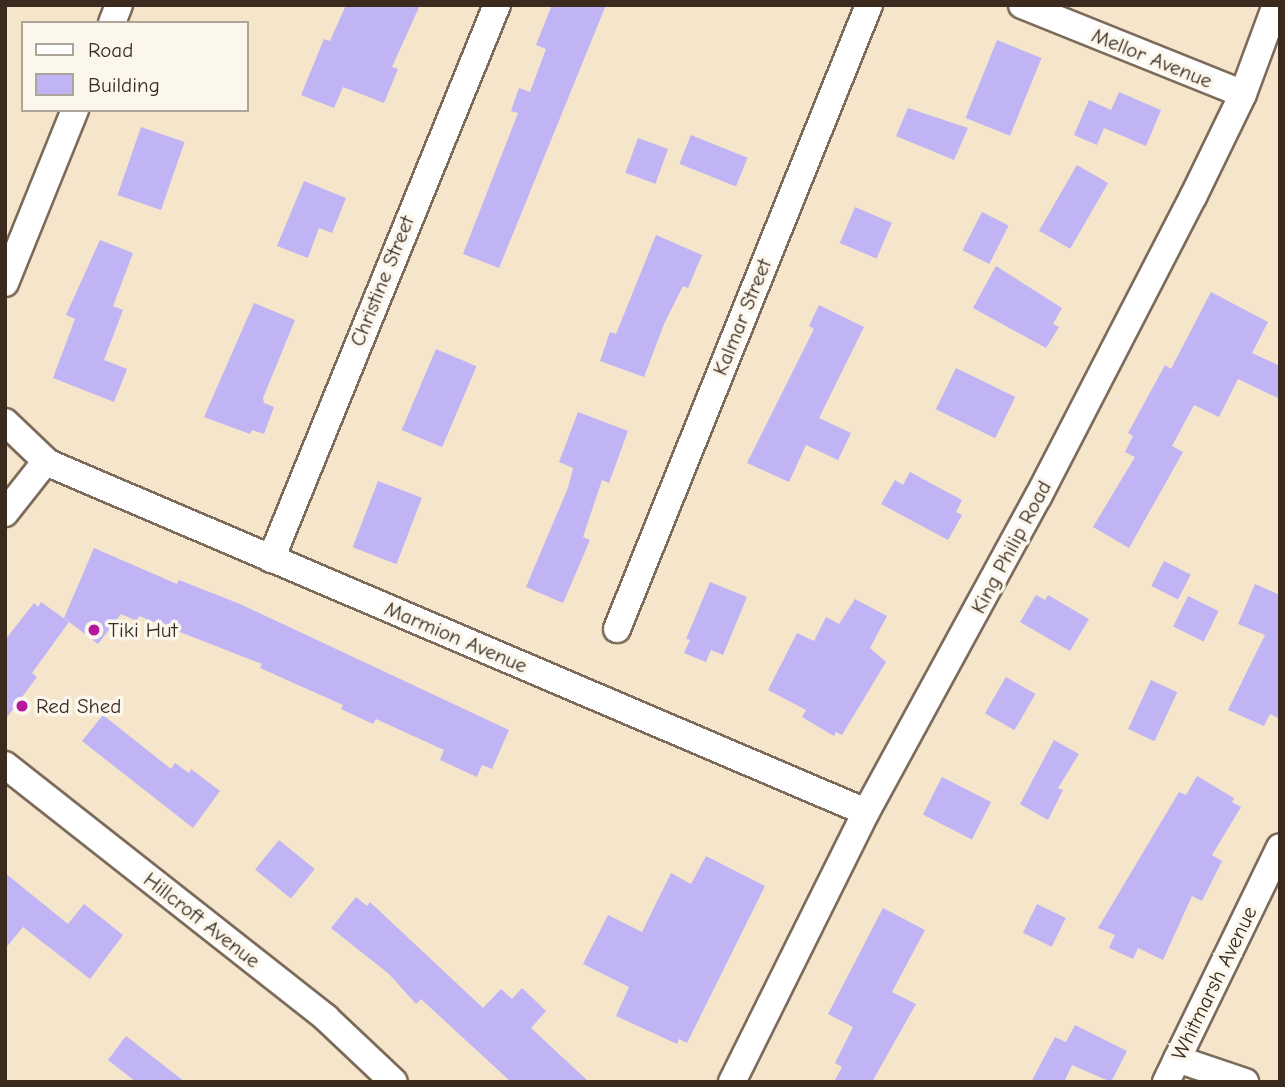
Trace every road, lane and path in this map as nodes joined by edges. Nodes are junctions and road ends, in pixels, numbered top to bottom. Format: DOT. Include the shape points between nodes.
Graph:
graph roads {
  1 [pos="119,5"];
  2 [pos="497,5"];
  3 [pos="869,5"];
  4 [pos="1022,5"];
  5 [pos="1276,5"];
  6 [pos="112,21"];
  7 [pos="1243,94"];
  8 [pos="74,112"];
  9 [pos="5,283"];
  10 [pos="5,422"];
  11 [pos="46,461"];
  12 [pos="5,513"];
  13 [pos="271,559"];
  14 [pos="617,629"];
  15 [pos="5,765"];
  16 [pos="866,812"];
  17 [pos="1280,847"];
  18 [pos="1172,1070"];
  19 [pos="394,1082"];
  20 [pos="732,1082"];
  21 [pos="1245,1082"];
  1 -- 6 [label="street"];
  2 -- 13 [label="street, Christine Street"];
  3 -- 14 [label="street, Kalmar Street"];
  4 -- 7 [label="street, Mellor Avenue"];
  5 -- 7 [label="street, King Philip Road"];
  7 -- 16 [label="street, King Philip Road" via="1038,497"];
  8 -- 9 [label="street"];
  10 -- 11 [label="street"];
  11 -- 12 [label="street"];
  11 -- 13 [label="street, Marmion Avenue"];
  13 -- 16 [label="street, Marmion Avenue"];
  15 -- 19 [label="street, Hillcroft Avenue" via="326,1018"];
  16 -- 20 [label="street, King Philip Road"];
  17 -- 18 [label="street, Whitmarsh Avenue"];
  18 -- 21 [label="street"];
}
